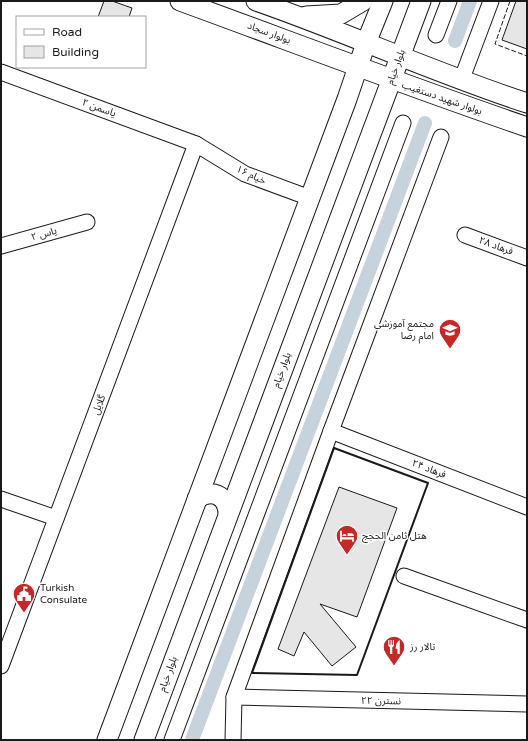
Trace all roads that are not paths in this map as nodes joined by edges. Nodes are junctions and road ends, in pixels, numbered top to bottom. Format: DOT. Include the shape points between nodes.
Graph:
graph roads {
  1 [pos="180,1"];
  2 [pos="256,1"];
  3 [pos="363,1"];
  4 [pos="383,1"];
  5 [pos="421,1"];
  6 [pos="449,1"];
  7 [pos="491,1"];
  8 [pos="299,16"];
  9 [pos="436,35"];
  10 [pos="366,43"];
  11 [pos="399,56"];
  12 [pos="358,66"];
  13 [pos="1,72"];
  14 [pos="392,80"];
  15 [pos="461,81"];
  16 [pos="527,103"];
  17 [pos="403,123"];
  18 [pos="527,128"];
  19 [pos="441,137"];
  20 [pos="196,144"];
  21 [pos="310,198"];
  22 [pos="87,222"];
  23 [pos="465,235"];
  24 [pos="1,246"];
  25 [pos="527,258"];
  26 [pos="331,431"];
  27 [pos="1,499"];
  28 [pos="197,499"];
  29 [pos="527,508"];
  30 [pos="228,513"];
  31 [pos="56,518"];
  32 [pos="404,576"];
  33 [pos="527,620"];
  34 [pos="8,632"];
  35 [pos="1,666"];
  36 [pos="234,697"];
  37 [pos="527,704"];
  38 [pos="108,740"];
  39 [pos="144,740"];
  40 [pos="172,740"];
  41 [pos="233,740"];
  1 -- 12 [label="main road, بولوار سجاد"];
  2 -- 8 [label="main road"];
  3 -- 8 [label="main road" via="341,14"];
  4 -- 10 [label="main road"];
  5 -- 11 [label="main road, بلوار خیام"];
  6 -- 9 [label="street"];
  7 -- 15 [label="street"];
  8 -- 10 [label="main road"];
  10 -- 11 [label="main road"];
  10 -- 12 [label="main road"];
  11 -- 14 [label="main road, بلوار خیام"];
  11 -- 15 [label="main road"];
  12 -- 14 [label="main road, بولوار شهید دستغیب"];
  12 -- 21 [label="main road"];
  13 -- 20 [label="street, یاسمن ۲"];
  14 -- 18 [label="main road, بولوار شهید دستغیب"];
  14 -- 30 [label="main road, بلوار خیام"];
  15 -- 16 [label="main road"];
  17 -- 40 [label="street"];
  19 -- 26 [label="street"];
  20 -- 21 [label="street, خیام ۱۶" via="245,174"];
  20 -- 31 [label="street, گلایل"];
  21 -- 28 [label="main road"];
  22 -- 24 [label="street, یاس ۲"];
  23 -- 25 [label="street, فرهاد ۲۸"];
  26 -- 29 [label="street, فرهاد ۲۴"];
  26 -- 36 [label="street"];
  27 -- 31 [label="street"];
  28 -- 30 [label="main road" via="207,494 218,495 226,502"];
  28 -- 38 [label="main road"];
  30 -- 39 [label="main road, بلوار خیام"];
  31 -- 34 [label="street, گلایل"];
  32 -- 33 [label="street"];
  34 -- 35 [label="street, گلایل"];
  36 -- 37 [label="street, نسترن ۲۲"];
  36 -- 41 [label="street"];
}
